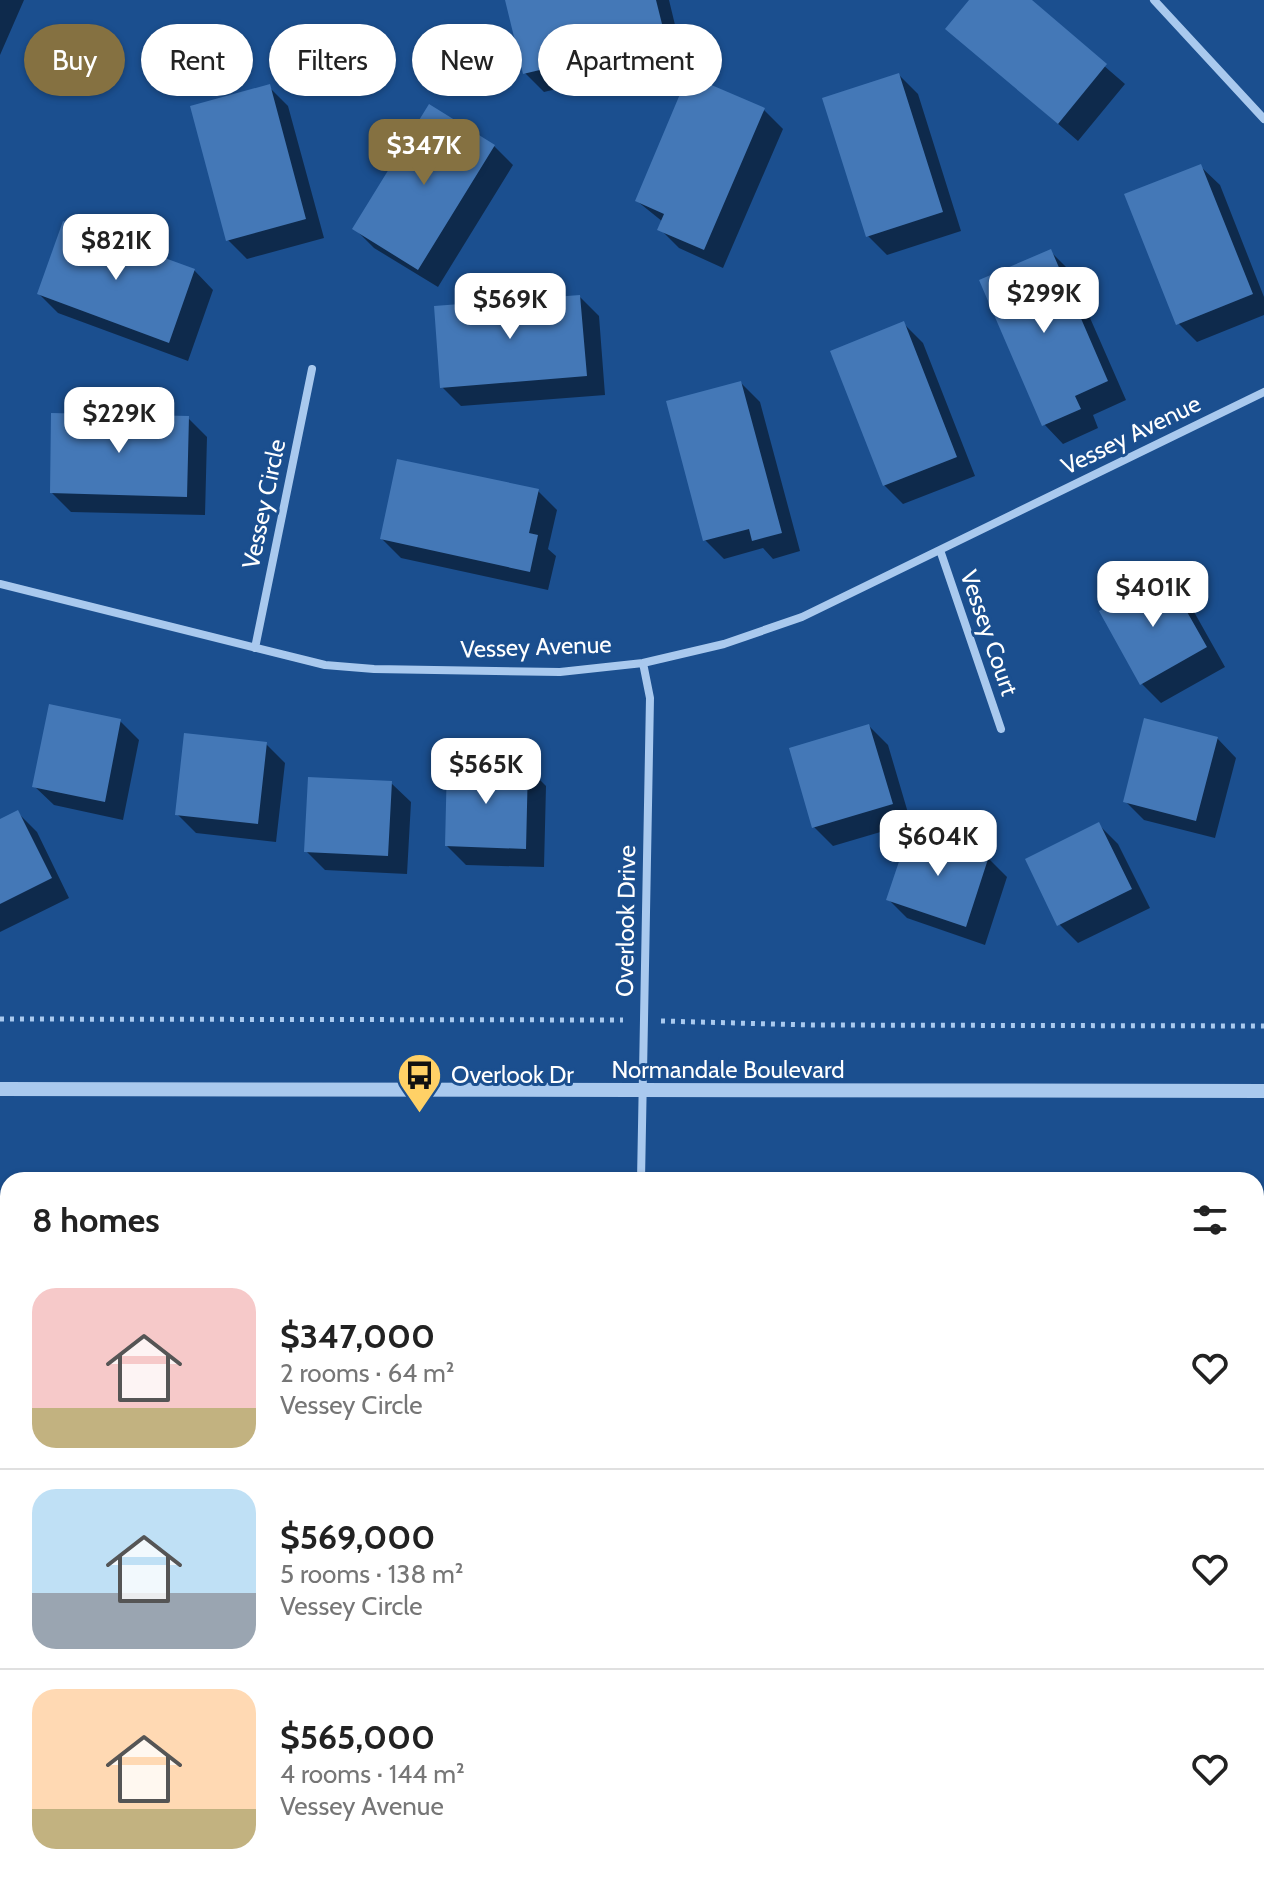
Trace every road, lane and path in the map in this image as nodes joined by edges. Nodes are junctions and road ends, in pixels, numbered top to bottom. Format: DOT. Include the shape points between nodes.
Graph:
graph roads {
  1 [pos="1154,0"];
  2 [pos="1264,119"];
  3 [pos="312,369"];
  4 [pos="1264,392"];
  5 [pos="940,550"];
  6 [pos="0,584"];
  7 [pos="255,648"];
  8 [pos="643,663"];
  9 [pos="1001,729"];
  10 [pos="0,1089"];
  11 [pos="1264,1091"];
  12 [pos="642,1092"];
  13 [pos="641,1172"];
  1 -- 2 [label="street"];
  3 -- 7 [label="street, Vessey Circle"];
  4 -- 5 [label="street, Vessey Avenue"];
  5 -- 8 [label="street, Vessey Avenue" via="802,617 724,644"];
  5 -- 9 [label="street, Vessey Court"];
  6 -- 7 [label="street, Vessey Avenue"];
  7 -- 8 [label="street, Vessey Avenue" via="325,665 374,669 560,672"];
  8 -- 12 [label="street, Overlook Drive" via="650,698"];
  10 -- 12 [label="street, Normandale Boulevard"];
  11 -- 12 [label="street, Normandale Boulevard"];
  12 -- 13 [label="street, Overlook Drive"];
}
